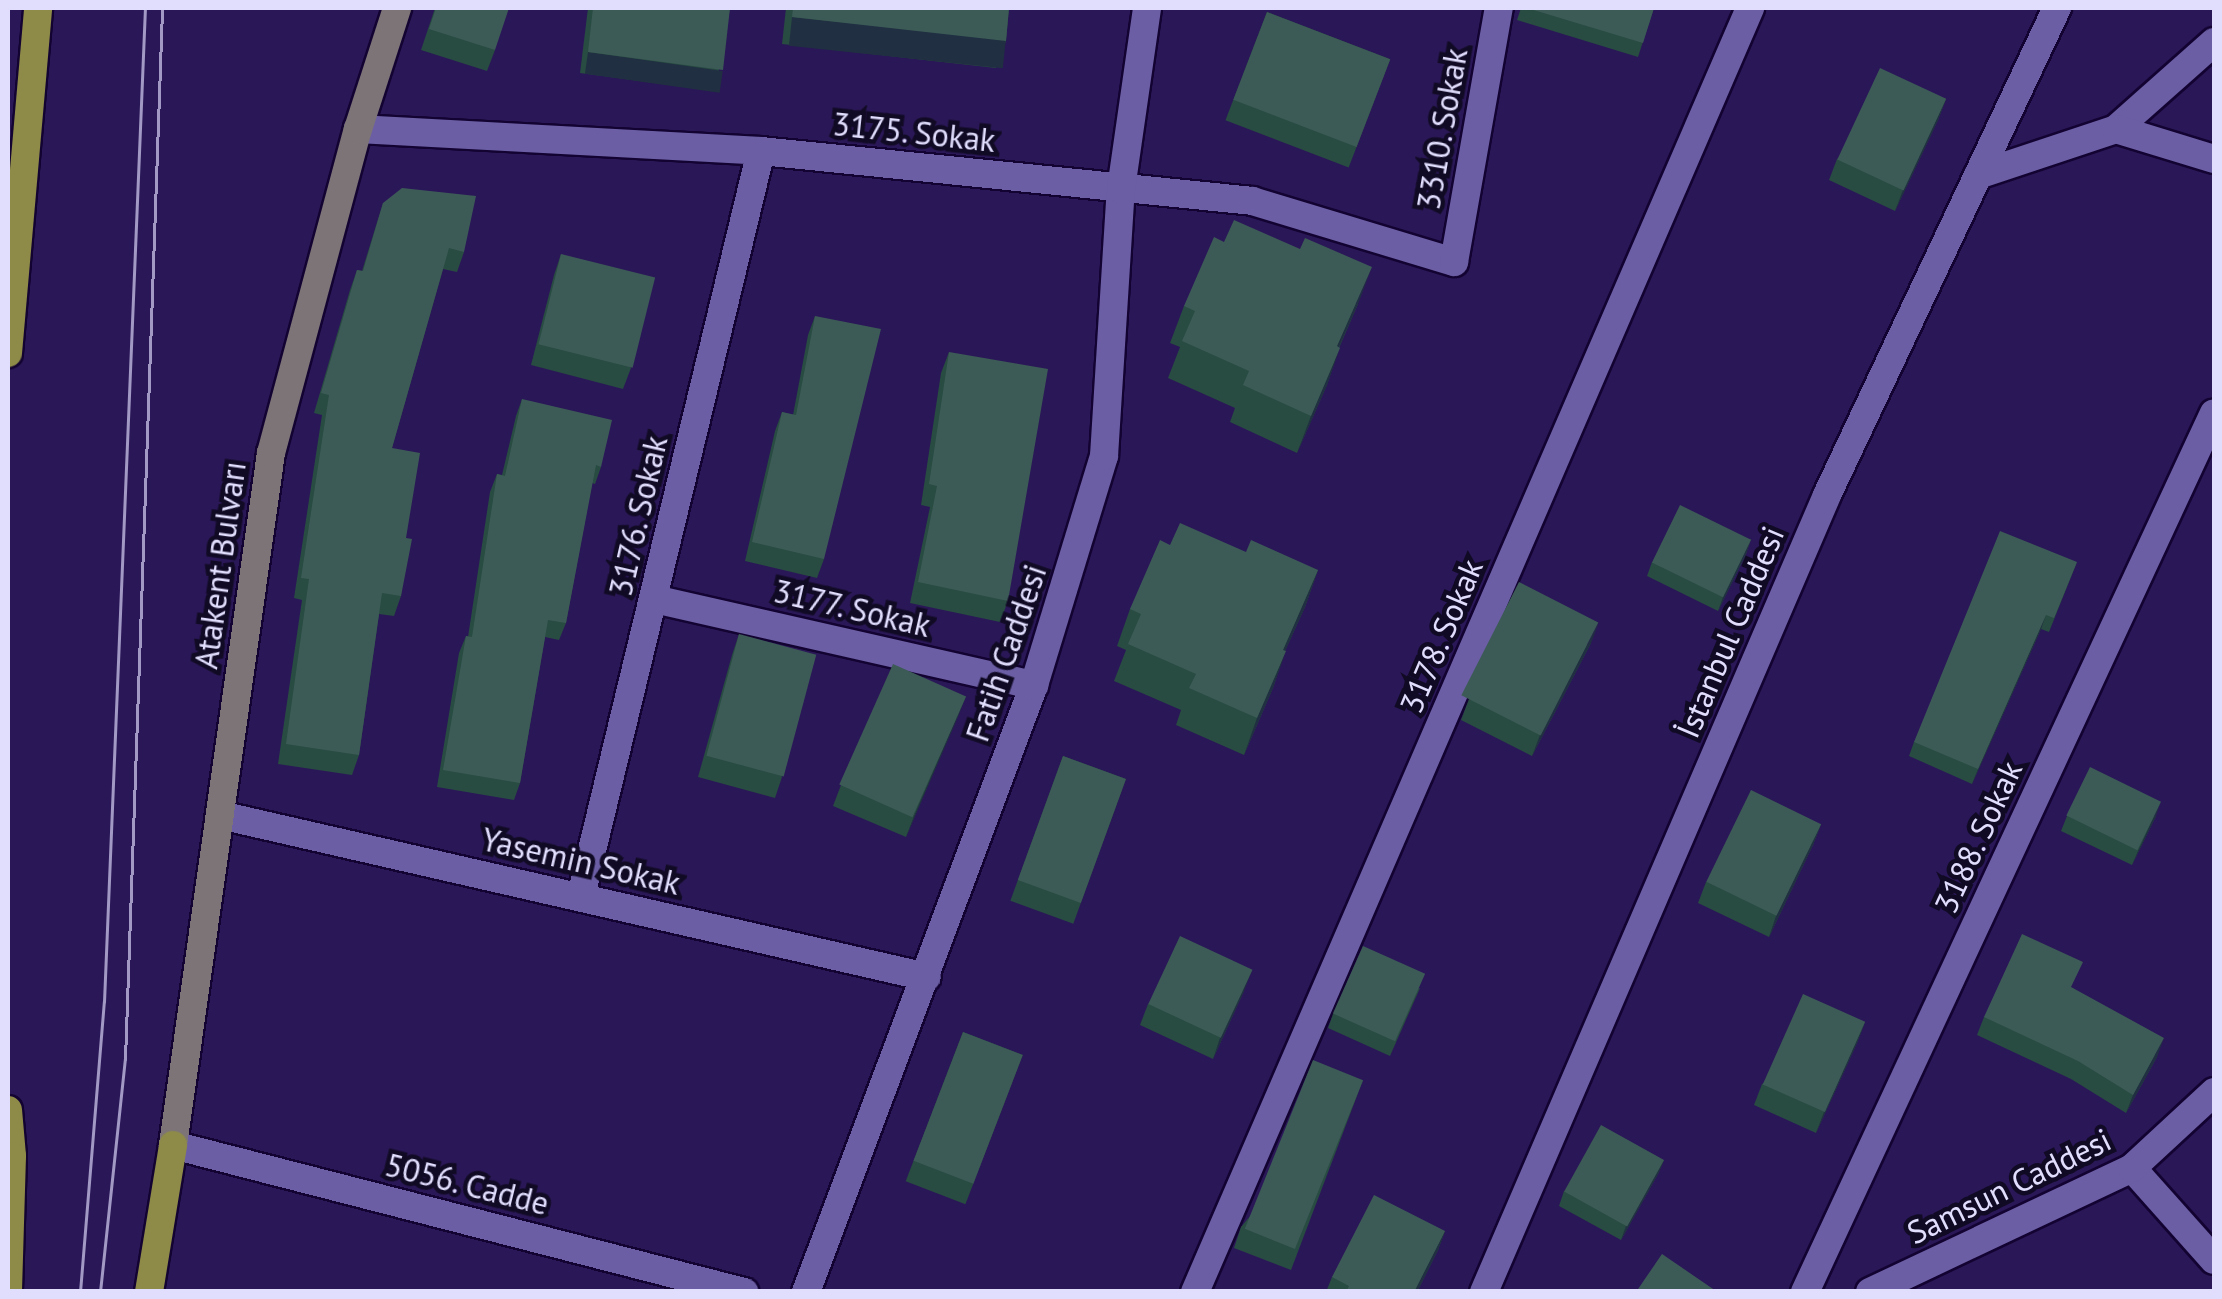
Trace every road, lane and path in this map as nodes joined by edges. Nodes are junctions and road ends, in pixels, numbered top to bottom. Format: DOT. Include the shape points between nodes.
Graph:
graph roads {
  1 [pos="38,8"];
  2 [pos="397,8"];
  3 [pos="1147,8"];
  4 [pos="1499,8"];
  5 [pos="1750,8"];
  6 [pos="2058,8"];
  7 [pos="2214,42"];
  8 [pos="358,130"];
  9 [pos="2116,130"];
  10 [pos="760,151"];
  11 [pos="2214,160"];
  12 [pos="1978,175"];
  13 [pos="1122,189"];
  14 [pos="1454,262"];
  15 [pos="8,353"];
  16 [pos="2214,413"];
  17 [pos="654,599"];
  18 [pos="1034,684"];
  19 [pos="220,815"];
  20 [pos="581,896"];
  21 [pos="927,978"];
  22 [pos="2214,1092"];
  23 [pos="8,1110"];
  24 [pos="173,1144"];
  25 [pos="10,1156"];
  26 [pos="2132,1168"];
  27 [pos="2214,1260"];
  28 [pos="8,1292"];
  29 [pos="149,1292"];
  30 [pos="744,1292"];
  31 [pos="806,1292"];
  32 [pos="1195,1292"];
  33 [pos="1484,1292"];
  34 [pos="1805,1292"];
  35 [pos="1870,1292"];
  1 -- 15 [label="main road"];
  2 -- 8 [label="main road, Atakent Bulvarı"];
  3 -- 13 [label="street, Fatih Caddesi"];
  4 -- 14 [label="street, 3310. Sokak"];
  5 -- 32 [label="street, 3178. Sokak"];
  6 -- 12 [label="street, İstanbul Caddesi"];
  7 -- 9 [label="street"];
  8 -- 10 [label="street, 3175. Sokak"];
  8 -- 19 [label="main road, Atakent Bulvarı" via="271,453"];
  9 -- 11 [label="street"];
  9 -- 12 [label="street"];
  10 -- 13 [label="street, 3175. Sokak"];
  10 -- 17 [label="street, 3176. Sokak"];
  12 -- 33 [label="street, İstanbul Caddesi" via="1827,496"];
  13 -- 14 [label="street, 3175. Sokak" via="1252,201"];
  13 -- 18 [label="street, Fatih Caddesi" via="1104,456"];
  16 -- 34 [label="street, 3188. Sokak"];
  17 -- 18 [label="street, 3177. Sokak"];
  17 -- 20 [label="street, 3176. Sokak"];
  18 -- 21 [label="street, Fatih Caddesi"];
  19 -- 20 [label="street, Yasemin Sokak"];
  19 -- 24 [label="main road, Atakent Bulvarı"];
  20 -- 21 [label="street, Yasemin Sokak"];
  21 -- 31 [label="street, Fatih Caddesi"];
  22 -- 26 [label="street, Samsun Caddesi"];
  23 -- 25 [label="main road"];
  24 -- 29 [label="main road"];
  24 -- 30 [label="street, 5056. Cadde"];
  25 -- 28 [label="main road"];
  26 -- 27 [label="street"];
  26 -- 35 [label="street, Samsun Caddesi"];
}
